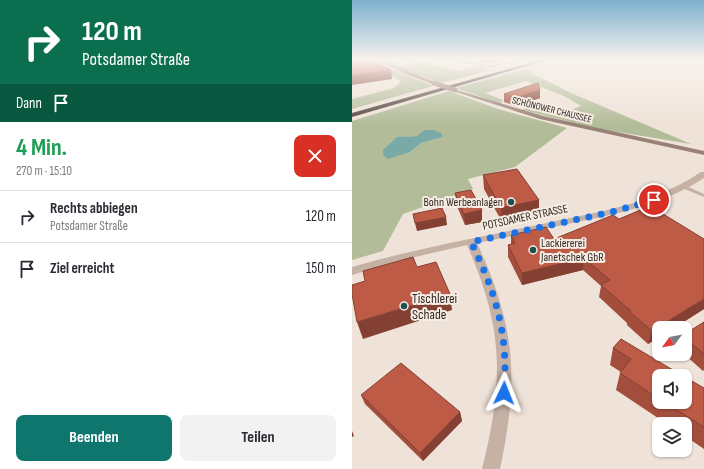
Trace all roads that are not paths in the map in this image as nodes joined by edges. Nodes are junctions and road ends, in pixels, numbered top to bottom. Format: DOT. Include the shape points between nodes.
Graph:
graph roads {
  1 [pos="429,81"];
  2 [pos="459,81"];
  3 [pos="471,81"];
  4 [pos="352,111"];
  5 [pos="352,115"];
  6 [pos="704,153"];
  7 [pos="704,166"];
  8 [pos="701,176"];
  9 [pos="684,187"];
  10 [pos="704,196"];
  11 [pos="471,242"];
  12 [pos="352,272"];
  13 [pos="490,469"];
  1 -- 6 [label="main road, SCHÖNOWER CHAUSSEE, bridge" via="542,118"];
  2 -- 4 [label="highway"];
  3 -- 5 [label="highway"];
  7 -- 8 [label="street, POTSDAMER STRASSE"];
  8 -- 9 [label="street, POTSDAMER STRASSE"];
  9 -- 10 [label="lane"];
  9 -- 11 [label="street, POTSDAMER STRASSE" via="627,208"];
  11 -- 12 [label="street, POTSDAMER STRASSE"];
  11 -- 13 [label="street" via="494,296 504,337 506,379 497,445"];
}
